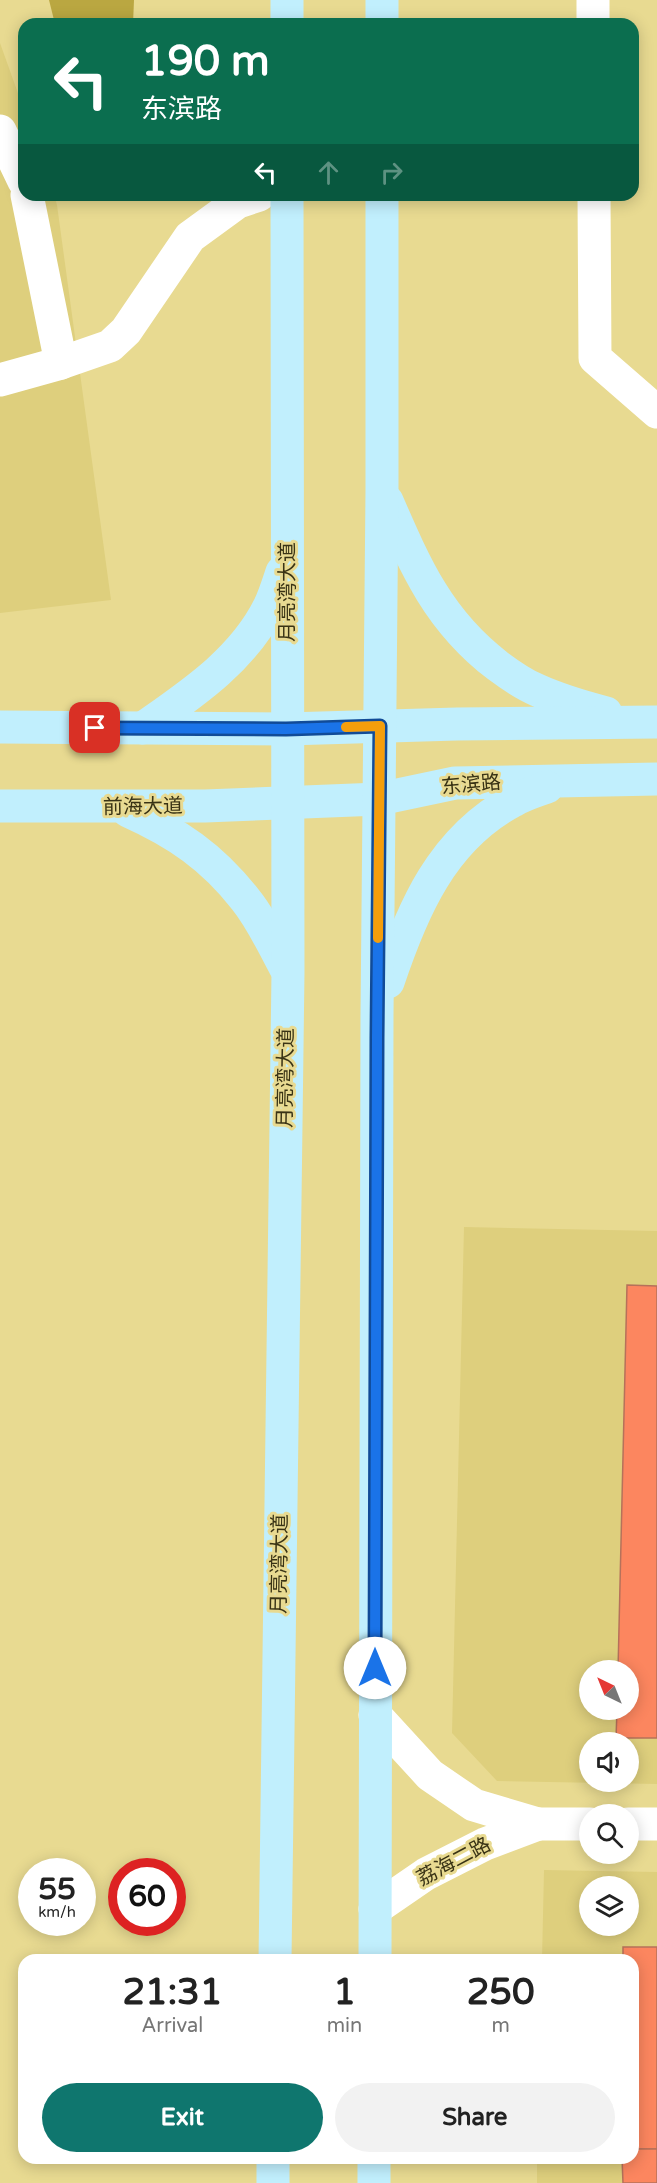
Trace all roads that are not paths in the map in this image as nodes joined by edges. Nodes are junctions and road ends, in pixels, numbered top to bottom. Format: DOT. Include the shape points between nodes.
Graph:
graph roads {
  1 [pos="287,0"];
  2 [pos="382,0"];
  3 [pos="592,0"];
  4 [pos="287,18"];
  5 [pos="382,18"];
  6 [pos="593,18"];
  7 [pos="0,131"];
  8 [pos="18,168"];
  9 [pos="28,201"];
  10 [pos="241,201"];
  11 [pos="287,201"];
  12 [pos="382,201"];
  13 [pos="594,201"];
  14 [pos="61,363"];
  15 [pos="0,380"];
  16 [pos="657,412"];
  17 [pos="382,490"];
  18 [pos="288,557"];
  19 [pos="647,722"];
  20 [pos="380,726"];
  21 [pos="0,727"];
  22 [pos="142,728"];
  23 [pos="286,729"];
  24 [pos="657,779"];
  25 [pos="564,780"];
  26 [pos="379,799"];
  27 [pos="287,802"];
  28 [pos="0,806"];
  29 [pos="121,808"];
  30 [pos="288,972"];
  31 [pos="377,1015"];
  32 [pos="375,1715"];
  33 [pos="538,1824"];
  34 [pos="579,1824"];
  35 [pos="639,1824"];
  36 [pos="657,1824"];
  37 [pos="375,1909"];
  38 [pos="275,1954"];
  39 [pos="375,1954"];
  40 [pos="273,2164"];
  41 [pos="374,2164"];
  42 [pos="273,2183"];
  43 [pos="374,2183"];
  1 -- 4 [label="main road"];
  2 -- 5 [label="main road"];
  3 -- 6 [label="street"];
  7 -- 8 [label="street"];
  9 -- 14 [label="street"];
  10 -- 14 [label="street" via="190,237 126,332 110,345"];
  11 -- 18 [label="main road, 月亮湾大道"];
  12 -- 17 [label="main road"];
  13 -- 16 [label="street" via="595,358"];
  14 -- 15 [label="street"];
  17 -- 19 [label="main road" via="432,594 453,625 481,653 536,690 576,705"];
  17 -- 20 [label="main road"];
  18 -- 22 [label="main road" via="270,606 241,647 199,688"];
  18 -- 23 [label="main road, 月亮湾大道"];
  19 -- 20 [label="main road"];
  20 -- 23 [label="main road"];
  20 -- 26 [label="main road"];
  21 -- 22 [label="main road"];
  22 -- 23 [label="main road"];
  23 -- 27 [label="main road, 月亮湾大道"];
  24 -- 25 [label="main road, 东滨路"];
  25 -- 26 [label="main road, 东滨路" via="455,783"];
  25 -- 31 [label="main road" via="513,800 484,819 445,860 425,889 405,931"];
  26 -- 27 [label="main road, 东滨路"];
  26 -- 31 [label="main road"];
  27 -- 29 [label="main road, 前海大道"];
  27 -- 30 [label="main road, 月亮湾大道"];
  28 -- 29 [label="main road, 前海大道"];
  29 -- 30 [label="main road" via="162,826 216,867 246,900"];
  30 -- 38 [label="main road, 月亮湾大道"];
  31 -- 32 [label="main road"];
  32 -- 33 [label="street, 荔海二路" via="430,1775 474,1805"];
  32 -- 37 [label="main road"];
  33 -- 34 [label="street, 荔海二路"];
  33 -- 37 [label="street, 荔海二路" via="485,1844 426,1874"];
  35 -- 36 [label="street"];
  37 -- 39 [label="main road"];
  40 -- 42 [label="main road"];
  41 -- 43 [label="main road"];
}
